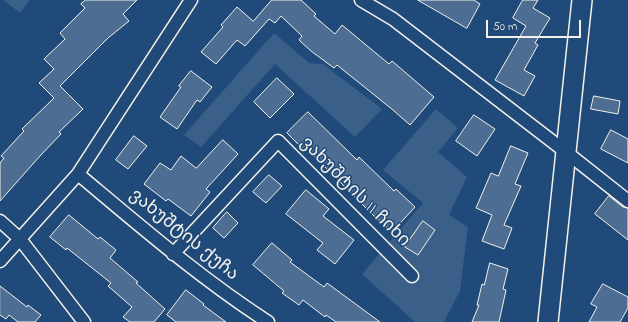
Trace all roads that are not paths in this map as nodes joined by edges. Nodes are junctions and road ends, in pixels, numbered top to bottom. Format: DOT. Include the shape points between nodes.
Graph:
graph roads {
  1 [pos="191,0"];
  2 [pos="362,0"];
  3 [pos="582,0"];
  4 [pos="566,152"];
  5 [pos="78,174"];
  6 [pos="628,201"];
  7 [pos="0,221"];
  8 [pos="20,239"];
  9 [pos="173,254"];
  10 [pos="0,261"];
  11 [pos="412,276"];
  12 [pos="84,322"];
  13 [pos="268,322"];
  14 [pos="548,322"];
  1 -- 5 [label="street"];
  2 -- 4 [label="street" via="393,19"];
  3 -- 4 [label="main road"];
  4 -- 6 [label="street"];
  4 -- 14 [label="main road"];
  5 -- 8 [label="street"];
  5 -- 9 [label="street, ვახუშტის ქუჩა"];
  7 -- 8 [label="street"];
  8 -- 10 [label="street"];
  8 -- 12 [label="street"];
  9 -- 11 [label="street, ვახუშტის II ჩიხი" via="278,141"];
  9 -- 13 [label="street, ვახუშტის ქუჩა"];
}
